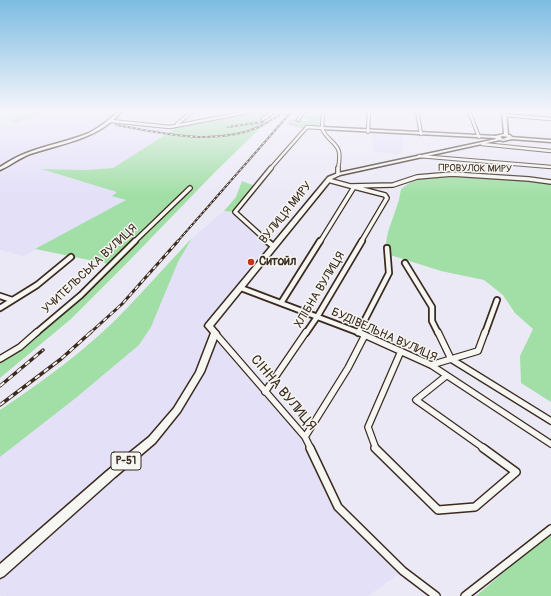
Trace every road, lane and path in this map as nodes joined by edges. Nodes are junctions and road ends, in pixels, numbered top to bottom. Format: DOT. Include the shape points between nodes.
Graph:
graph roads {
  1 [pos="75,139"];
  2 [pos="297,139"];
  3 [pos="328,139"];
  4 [pos="496,139"];
  5 [pos="528,139"];
  6 [pos="551,141"];
  7 [pos="482,144"];
  8 [pos="551,151"];
  9 [pos="419,156"];
  10 [pos="551,167"];
  11 [pos="0,169"];
  12 [pos="338,174"];
  13 [pos="328,180"];
  14 [pos="551,182"];
  15 [pos="352,186"];
  16 [pos="190,188"];
  17 [pos="273,246"];
  18 [pos="387,248"];
  19 [pos="71,257"];
  20 [pos="405,263"];
  21 [pos="241,288"];
  22 [pos="0,296"];
  23 [pos="12,300"];
  24 [pos="497,300"];
  25 [pos="280,303"];
  26 [pos="0,308"];
  27 [pos="317,317"];
  28 [pos="212,329"];
  29 [pos="358,333"];
  30 [pos="365,335"];
  31 [pos="401,351"];
  32 [pos="451,359"];
  33 [pos="0,360"];
  34 [pos="431,365"];
  35 [pos="446,376"];
  36 [pos="265,392"];
  37 [pos="551,421"];
  38 [pos="305,437"];
  39 [pos="551,444"];
  40 [pos="551,529"];
  41 [pos="0,572"];
  42 [pos="436,596"];
  43 [pos="465,596"];
  1 -- 11 [label="main road" via="31,152"];
  2 -- 17 [label="street" via="235,212"];
  3 -- 12 [label="street" via="337,148 340,159"];
  4 -- 7 [label="main road, Р-51"];
  5 -- 6 [label="main road"];
  7 -- 8 [label="street"];
  7 -- 9 [label="main road, Р-51"];
  9 -- 10 [label="street"];
  9 -- 12 [label="main road, Р-51"];
  12 -- 13 [label="main road, ВУЛИЦЯ МИРУ / Р-51"];
  13 -- 15 [label="street, ПРОВУЛОК МИРУ"];
  13 -- 17 [label="main road, ВУЛИЦЯ МИРУ / Р-51"];
  14 -- 15 [label="street, ПРОВУЛОК МИРУ" via="452,174 417,177 394,185"];
  15 -- 25 [label="street"];
  15 -- 27 [label="street, ХЛІБНА ВУЛИЦЯ" via="385,195 387,198"];
  16 -- 33 [label="street, УЧИТЕЛЬСЬКА ВУЛИЦЯ" via="81,295 20,347"];
  17 -- 21 [label="main road, ВУЛИЦЯ МИРУ / Р-51"];
  18 -- 29 [label="street" via="389,273"];
  19 -- 23 [label="street" via="38,285"];
  20 -- 32 [label="street, БУДІВЕЛЬНА ВУЛИЦЯ" via="432,307 432,321"];
  21 -- 25 [label="street, БУДІВЕЛЬНА ВУЛИЦЯ"];
  21 -- 28 [label="main road, ВУЛИЦЯ МИРУ / Р-51"];
  22 -- 23 [label="street"];
  23 -- 26 [label="street"];
  24 -- 32 [label="street" via="478,351"];
  25 -- 27 [label="street, БУДІВЕЛЬНА ВУЛИЦЯ"];
  27 -- 29 [label="street, БУДІВЕЛЬНА ВУЛИЦЯ"];
  27 -- 36 [label="street, ХЛІБНА ВУЛИЦЯ"];
  28 -- 36 [label="street, СІННА ВУЛИЦЯ"];
  28 -- 41 [label="main road, Р-51" via="200,372 177,410 152,440"];
  29 -- 30 [label="street, БУДІВЕЛЬНА ВУЛИЦЯ"];
  30 -- 31 [label="street, БУДІВЕЛЬНА ВУЛИЦЯ"];
  30 -- 38 [label="street" via="348,368"];
  31 -- 34 [label="street, БУДІВЕЛЬНА ВУЛИЦЯ"];
  31 -- 35 [label="street" via="368,427 375,448 438,510 475,507 516,472 416,400"];
  32 -- 34 [label="street"];
  32 -- 37 [label="street"];
  34 -- 35 [label="street, БУДІВЕЛЬНА ВУЛИЦЯ"];
  35 -- 39 [label="street, БУДІВЕЛЬНА ВУЛИЦЯ"];
  36 -- 38 [label="street, СІННА ВУЛИЦЯ"];
  38 -- 42 [label="street, СІННА ВУЛИЦЯ" via="338,507 402,571"];
  40 -- 43 [label="street"];
}
